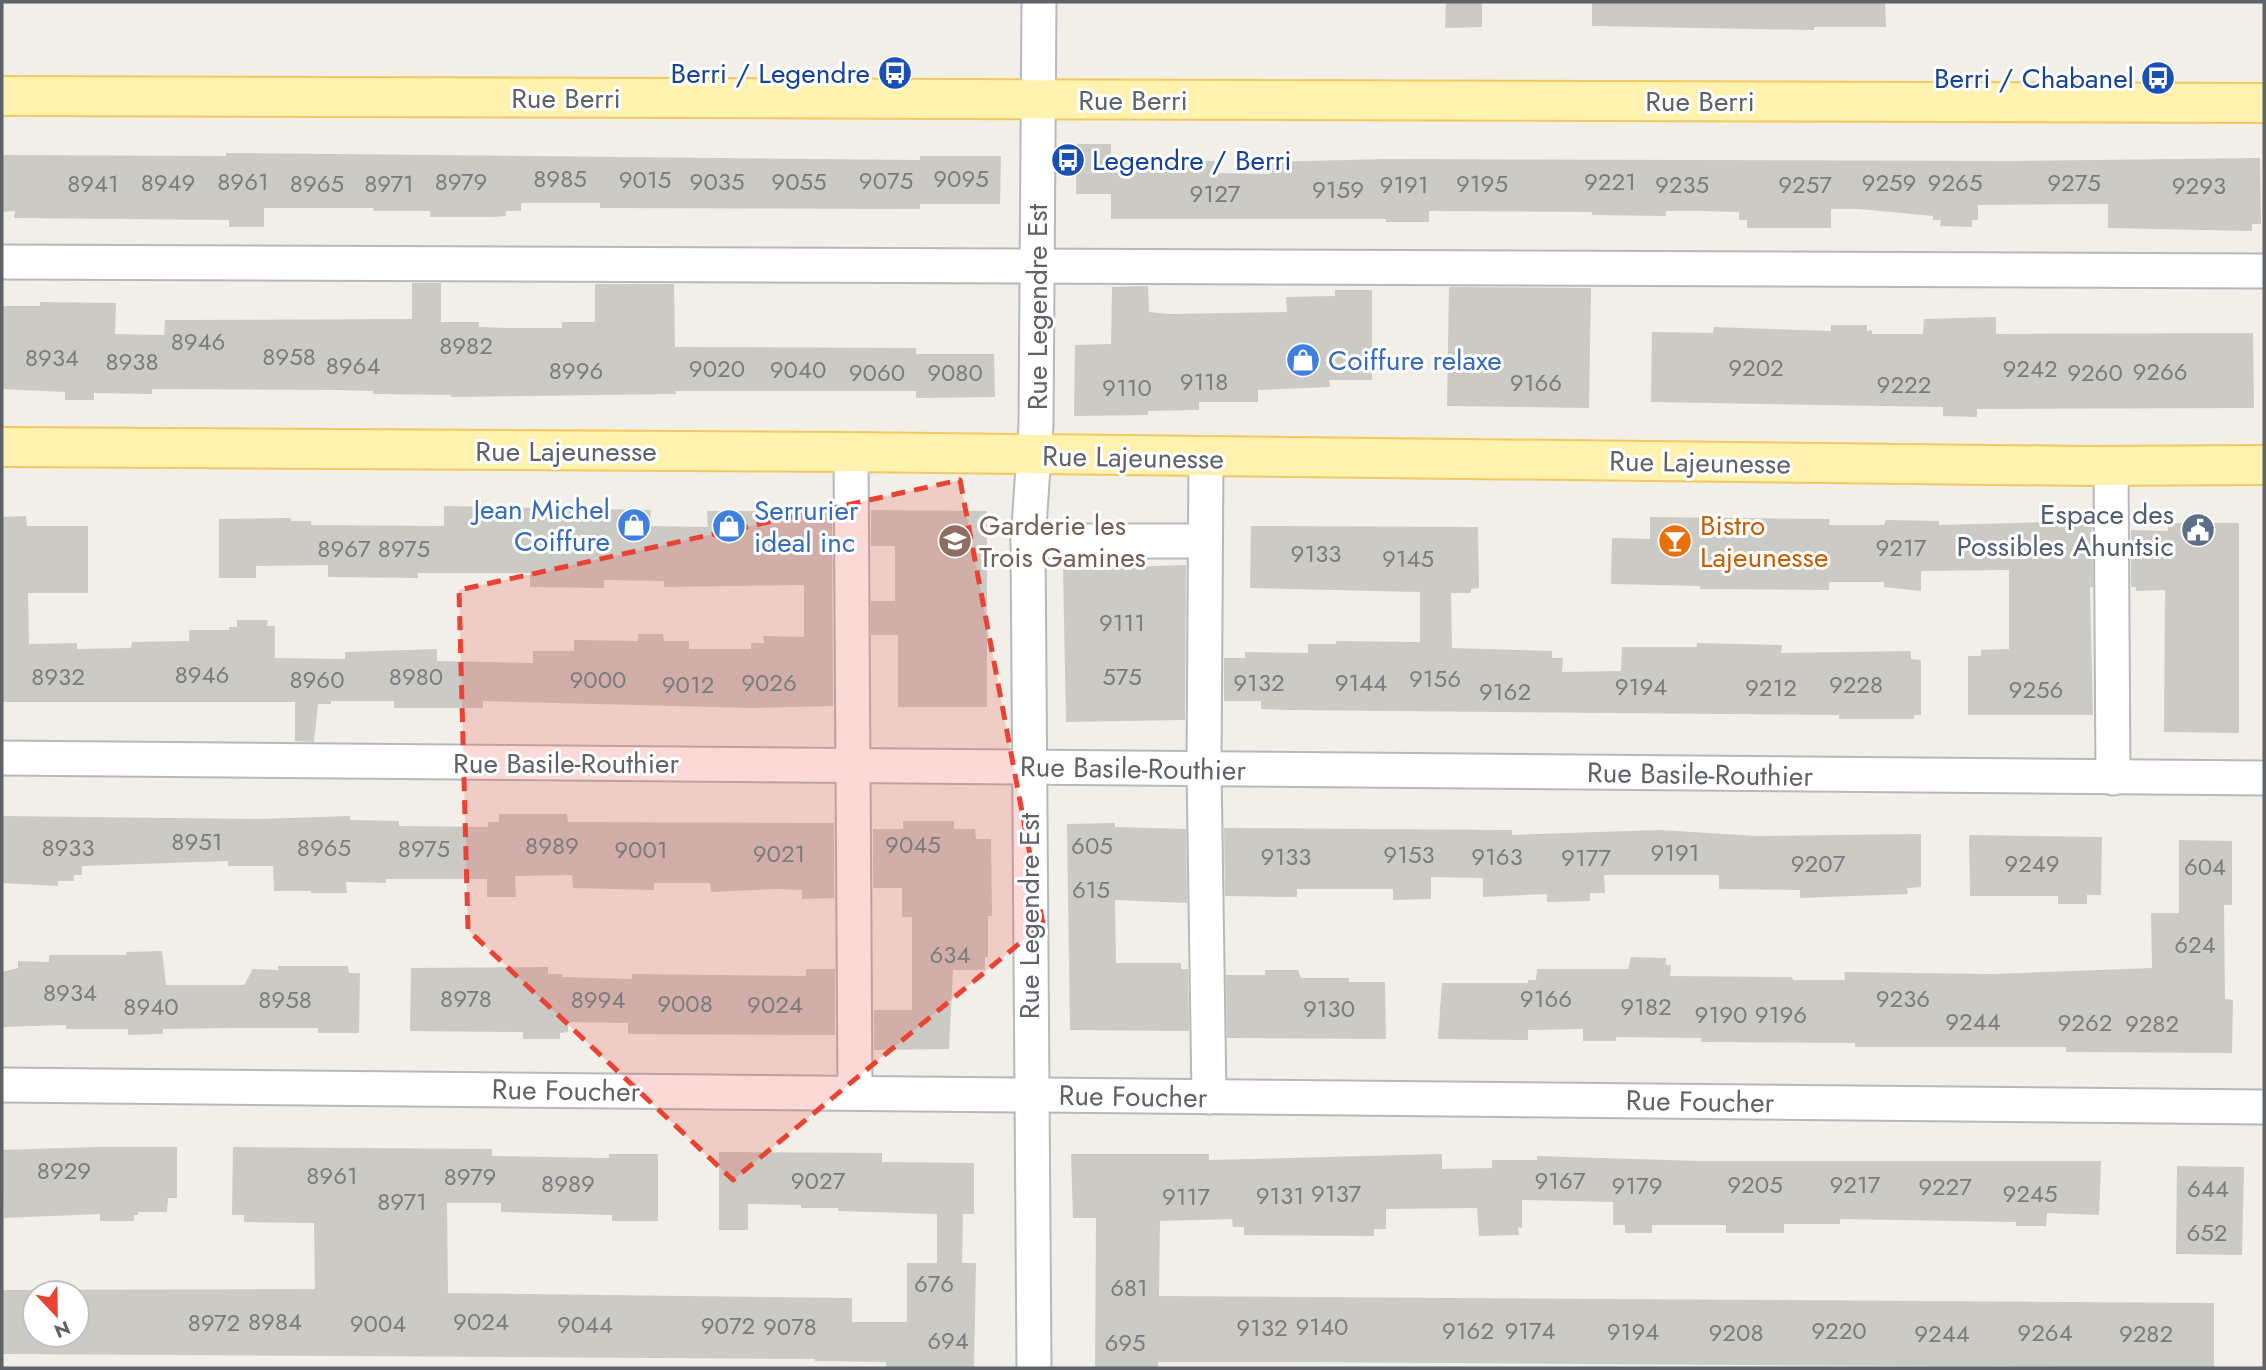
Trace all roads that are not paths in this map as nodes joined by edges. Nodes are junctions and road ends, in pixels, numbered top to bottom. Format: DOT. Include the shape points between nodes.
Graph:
graph roads {
  1 [pos="1039,2"];
  2 [pos="2,96"];
  3 [pos="1038,99"];
  4 [pos="2264,103"];
  5 [pos="2,262"];
  6 [pos="1037,266"];
  7 [pos="2264,271"];
  8 [pos="2,447"];
  9 [pos="851,452"];
  10 [pos="1034,455"];
  11 [pos="1206,458"];
  12 [pos="2264,465"];
  13 [pos="2110,466"];
  14 [pos="1028,541"];
  15 [pos="1205,541"];
  16 [pos="2,758"];
  17 [pos="855,765"];
  18 [pos="1028,767"];
  19 [pos="1204,769"];
  20 [pos="2112,778"];
  21 [pos="2264,778"];
  22 [pos="2,1085"];
  23 [pos="855,1093"];
  24 [pos="1031,1095"];
  25 [pos="1209,1097"];
  26 [pos="2264,1107"];
  27 [pos="1034,1368"];
  1 -- 3 [label="street, Rue Legendre Est"];
  2 -- 3 [label="main road, Rue Berri"];
  3 -- 4 [label="main road, Rue Berri"];
  3 -- 6 [label="street, Rue Legendre Est"];
  5 -- 6 [label="street"];
  6 -- 7 [label="street"];
  6 -- 10 [label="street, Rue Legendre Est"];
  8 -- 9 [label="main road, Rue Lajeunesse"];
  9 -- 10 [label="main road, Rue Lajeunesse"];
  9 -- 17 [label="street"];
  10 -- 11 [label="main road, Rue Lajeunesse"];
  10 -- 14 [label="street, Rue Legendre Est"];
  11 -- 13 [label="main road, Rue Lajeunesse"];
  11 -- 15 [label="street"];
  12 -- 13 [label="main road, Rue Lajeunesse"];
  13 -- 20 [label="street"];
  14 -- 15 [label="street"];
  14 -- 18 [label="street, Rue Legendre Est"];
  15 -- 19 [label="street"];
  16 -- 17 [label="street, Rue Basile-Routhier"];
  17 -- 18 [label="street, Rue Basile-Routhier"];
  17 -- 23 [label="street"];
  18 -- 19 [label="street, Rue Basile-Routhier"];
  18 -- 24 [label="street, Rue Legendre Est"];
  19 -- 20 [label="street, Rue Basile-Routhier"];
  19 -- 25 [label="street"];
  20 -- 21 [label="street, Rue Basile-Routhier"];
  22 -- 23 [label="street, Rue Foucher"];
  23 -- 24 [label="street, Rue Foucher"];
  24 -- 25 [label="street, Rue Foucher"];
  24 -- 27 [label="street, Rue Legendre Est"];
  25 -- 26 [label="street, Rue Foucher"];
}
